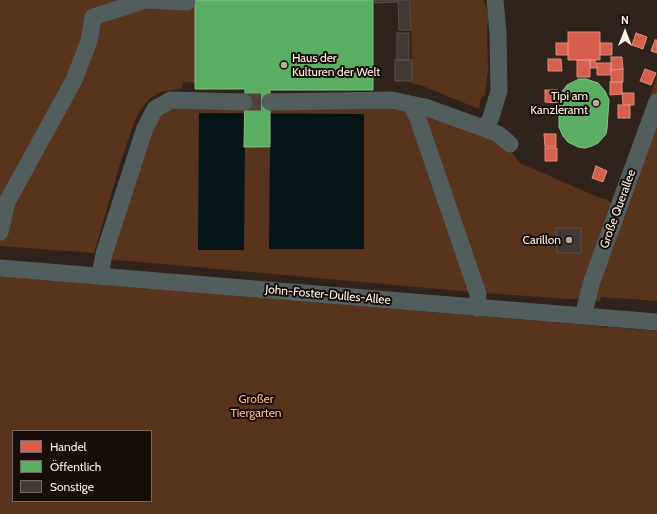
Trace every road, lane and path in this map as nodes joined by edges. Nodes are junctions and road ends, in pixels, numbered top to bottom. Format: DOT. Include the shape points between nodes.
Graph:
graph roads {
  1 [pos="495,0"];
  2 [pos="188,2"];
  3 [pos="244,102"];
  4 [pos="270,102"];
  5 [pos="657,102"];
  6 [pos="410,104"];
  7 [pos="486,129"];
  8 [pos="510,144"];
  9 [pos="0,232"];
  10 [pos="0,268"];
  11 [pos="100,276"];
  12 [pos="477,308"];
  13 [pos="583,316"];
  14 [pos="657,322"];
  1 -- 7 [label="street" via="500,67 499,91"];
  2 -- 9 [label="street" via="146,0 93,17 89,41 74,80 7,202"];
  3 -- 11 [label="street" via="171,100 155,109 145,128 104,254"];
  4 -- 6 [label="street" via="392,100"];
  5 -- 13 [label="street, Große Querallee" via="592,281"];
  6 -- 7 [label="street"];
  6 -- 12 [label="street" via="417,116 478,294"];
  7 -- 8 [label="street" via="498,134"];
  10 -- 11 [label="street, John-Foster-Dulles-Allee"];
  11 -- 12 [label="street, John-Foster-Dulles-Allee"];
  12 -- 13 [label="street, John-Foster-Dulles-Allee"];
  13 -- 14 [label="street, John-Foster-Dulles-Allee"];
}
